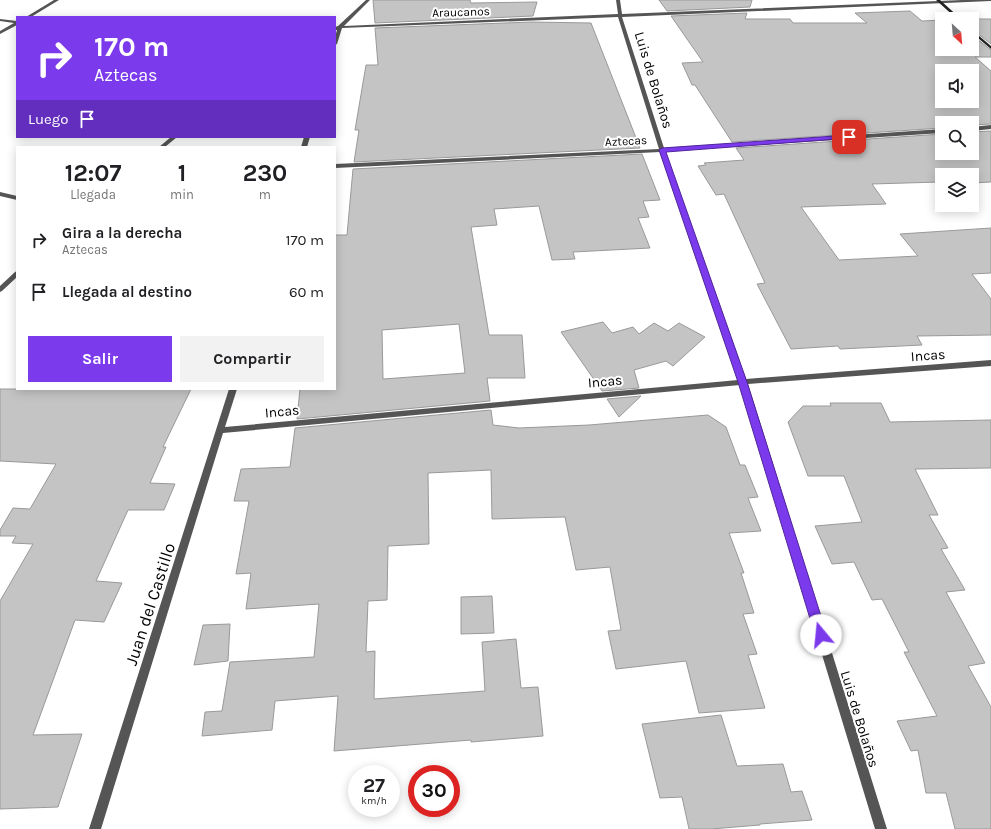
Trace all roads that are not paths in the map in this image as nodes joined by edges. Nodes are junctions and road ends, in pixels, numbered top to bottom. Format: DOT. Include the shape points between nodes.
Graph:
graph roads {
  1 [pos="57,0"];
  2 [pos="368,0"];
  3 [pos="618,0"];
  4 [pos="991,0"];
  5 [pos="939,1"];
  6 [pos="951,12"];
  7 [pos="30,16"];
  8 [pos="620,16"];
  9 [pos="0,20"];
  10 [pos="16,22"];
  11 [pos="16,23"];
  12 [pos="340,27"];
  13 [pos="336,29"];
  14 [pos="0,33"];
  15 [pos="979,37"];
  16 [pos="336,41"];
  17 [pos="991,48"];
  18 [pos="991,127"];
  19 [pos="979,128"];
  20 [pos="935,131"];
  21 [pos="173,138"];
  22 [pos="163,146"];
  23 [pos="662,150"];
  24 [pos="336,166"];
  25 [pos="0,194"];
  26 [pos="16,198"];
  27 [pos="16,274"];
  28 [pos="0,290"];
  29 [pos="991,364"];
  30 [pos="743,382"];
  31 [pos="233,390"];
  32 [pos="221,430"];
  33 [pos="95,829"];
  34 [pos="881,829"];
  1 -- 7 [label="street"];
  2 -- 12 [label="street"];
  3 -- 8 [label="street, Luis de Bolaños"];
  4 -- 5 [label="street, Araucanos"];
  5 -- 6 [label="street"];
  5 -- 8 [label="street, Araucanos"];
  8 -- 12 [label="street, Araucanos"];
  8 -- 23 [label="street, Luis de Bolaños"];
  9 -- 10 [label="street"];
  11 -- 14 [label="street"];
  12 -- 13 [label="street"];
  12 -- 16 [label="street"];
  15 -- 17 [label="street"];
  18 -- 19 [label="street"];
  20 -- 23 [label="street, Aztecas"];
  21 -- 22 [label="street"];
  23 -- 24 [label="street, Aztecas"];
  23 -- 30 [label="street, Luis de Bolaños"];
  25 -- 26 [label="street"];
  27 -- 28 [label="street"];
  29 -- 30 [label="street, Incas"];
  30 -- 32 [label="street, Incas"];
  30 -- 34 [label="street, Luis de Bolaños"];
  31 -- 32 [label="street, Juan del Castillo"];
  32 -- 33 [label="street, Juan del Castillo"];
}
